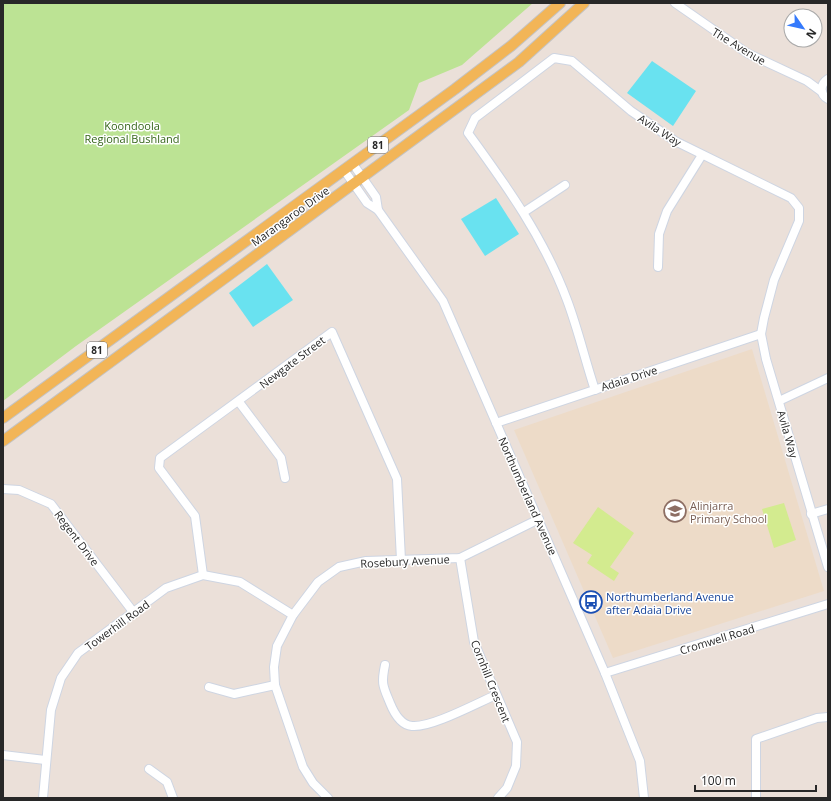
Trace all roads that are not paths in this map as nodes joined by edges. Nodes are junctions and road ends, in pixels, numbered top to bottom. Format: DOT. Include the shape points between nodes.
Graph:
graph roads {
  1 [pos="560,3"];
  2 [pos="584,3"];
  3 [pos="675,3"];
  4 [pos="807,81"];
  5 [pos="826,81"];
  6 [pos="822,92"];
  7 [pos="828,99"];
  8 [pos="702,155"];
  9 [pos="349,167"];
  10 [pos="358,181"];
  11 [pos="565,185"];
  12 [pos="524,212"];
  13 [pos="658,267"];
  14 [pos="761,334"];
  15 [pos="828,378"];
  16 [pos="595,390"];
  17 [pos="779,401"];
  18 [pos="239,402"];
  19 [pos="3,418"];
  20 [pos="496,423"];
  21 [pos="3,441"];
  22 [pos="285,478"];
  23 [pos="3,488"];
  24 [pos="828,509"];
  25 [pos="811,514"];
  26 [pos="539,519"];
  27 [pos="460,558"];
  28 [pos="401,560"];
  29 [pos="828,567"];
  30 [pos="203,575"];
  31 [pos="828,604"];
  32 [pos="134,613"];
  33 [pos="293,615"];
  34 [pos="385,665"];
  35 [pos="605,674"];
  36 [pos="274,685"];
  37 [pos="209,687"];
  38 [pos="496,695"];
  39 [pos="828,717"];
  40 [pos="3,755"];
  41 [pos="45,760"];
  42 [pos="149,769"];
  43 [pos="42,798"];
  44 [pos="173,798"];
  45 [pos="328,798"];
  46 [pos="498,798"];
  47 [pos="644,798"];
  48 [pos="756,798"];
  1 -- 9 [label="main road, Marangaroo Drive / 81" via="512,46"];
  2 -- 10 [label="main road, Marangaroo Drive / 81" via="519,62"];
  3 -- 4 [label="street, The Avenue" via="747,53"];
  4 -- 5 [label="street, The Avenue"];
  4 -- 6 [label="street, The Avenue"];
  5 -- 6 [label="street"];
  6 -- 7 [label="street, The Avenue"];
  8 -- 12 [label="street, Avila Way" via="675,141 631,111 572,61 554,58 475,118 468,133"];
  8 -- 13 [label="street" via="667,211 659,234"];
  8 -- 14 [label="street, Avila Way" via="791,198 799,208 799,221 774,280"];
  9 -- 10 [label="street, Northumberland Avenue"];
  9 -- 19 [label="main road, Marangaroo Drive / 81"];
  10 -- 20 [label="street, Northumberland Avenue" via="376,197 378,210 443,301"];
  10 -- 21 [label="main road, Marangaroo Drive / 81"];
  11 -- 12 [label="street"];
  12 -- 16 [label="street, Avila Way" via="567,299"];
  14 -- 16 [label="street, Adaia Drive"];
  14 -- 17 [label="street, Avila Way"];
  15 -- 17 [label="street"];
  16 -- 20 [label="street, Adaia Drive"];
  17 -- 25 [label="street, Avila Way"];
  18 -- 22 [label="street" via="280,458"];
  18 -- 28 [label="street, Newgate Street" via="332,332 398,479"];
  18 -- 30 [label="street, Newgate Street" via="160,458 159,468 195,516"];
  20 -- 26 [label="street, Northumberland Avenue"];
  23 -- 32 [label="street, Regent Drive" via="19,490 51,504"];
  24 -- 25 [label="street"];
  25 -- 29 [label="street, Avila Way"];
  26 -- 27 [label="street, Rosebury Avenue"];
  26 -- 35 [label="street, Northumberland Avenue"];
  27 -- 28 [label="street, Rosebury Avenue"];
  27 -- 38 [label="street, Cornhill Crescent" via="474,642"];
  28 -- 33 [label="street, Rosebury Avenue" via="366,561 339,567 318,582"];
  30 -- 32 [label="street, Towerhill Road" via="166,588"];
  30 -- 33 [label="street" via="240,582"];
  31 -- 35 [label="street, Cromwell Road"];
  32 -- 41 [label="street, Towerhill Road" via="78,653 61,678 51,710"];
  33 -- 36 [label="street, Rosebury Avenue" via="277,646"];
  34 -- 38 [label="street" via="382,681 393,710 401,721 411,726 426,725"];
  35 -- 47 [label="street, Northumberland Avenue" via="640,761"];
  36 -- 37 [label="street" via="234,694"];
  36 -- 45 [label="street, Rosebury Avenue" via="303,767 313,783"];
  38 -- 46 [label="street, Cornhill Crescent" via="517,742 516,766 507,788"];
  39 -- 48 [label="street" via="817,718 756,739"];
  40 -- 41 [label="street"];
  41 -- 43 [label="street, Towerhill Road"];
  42 -- 44 [label="street" via="167,782"];
}
